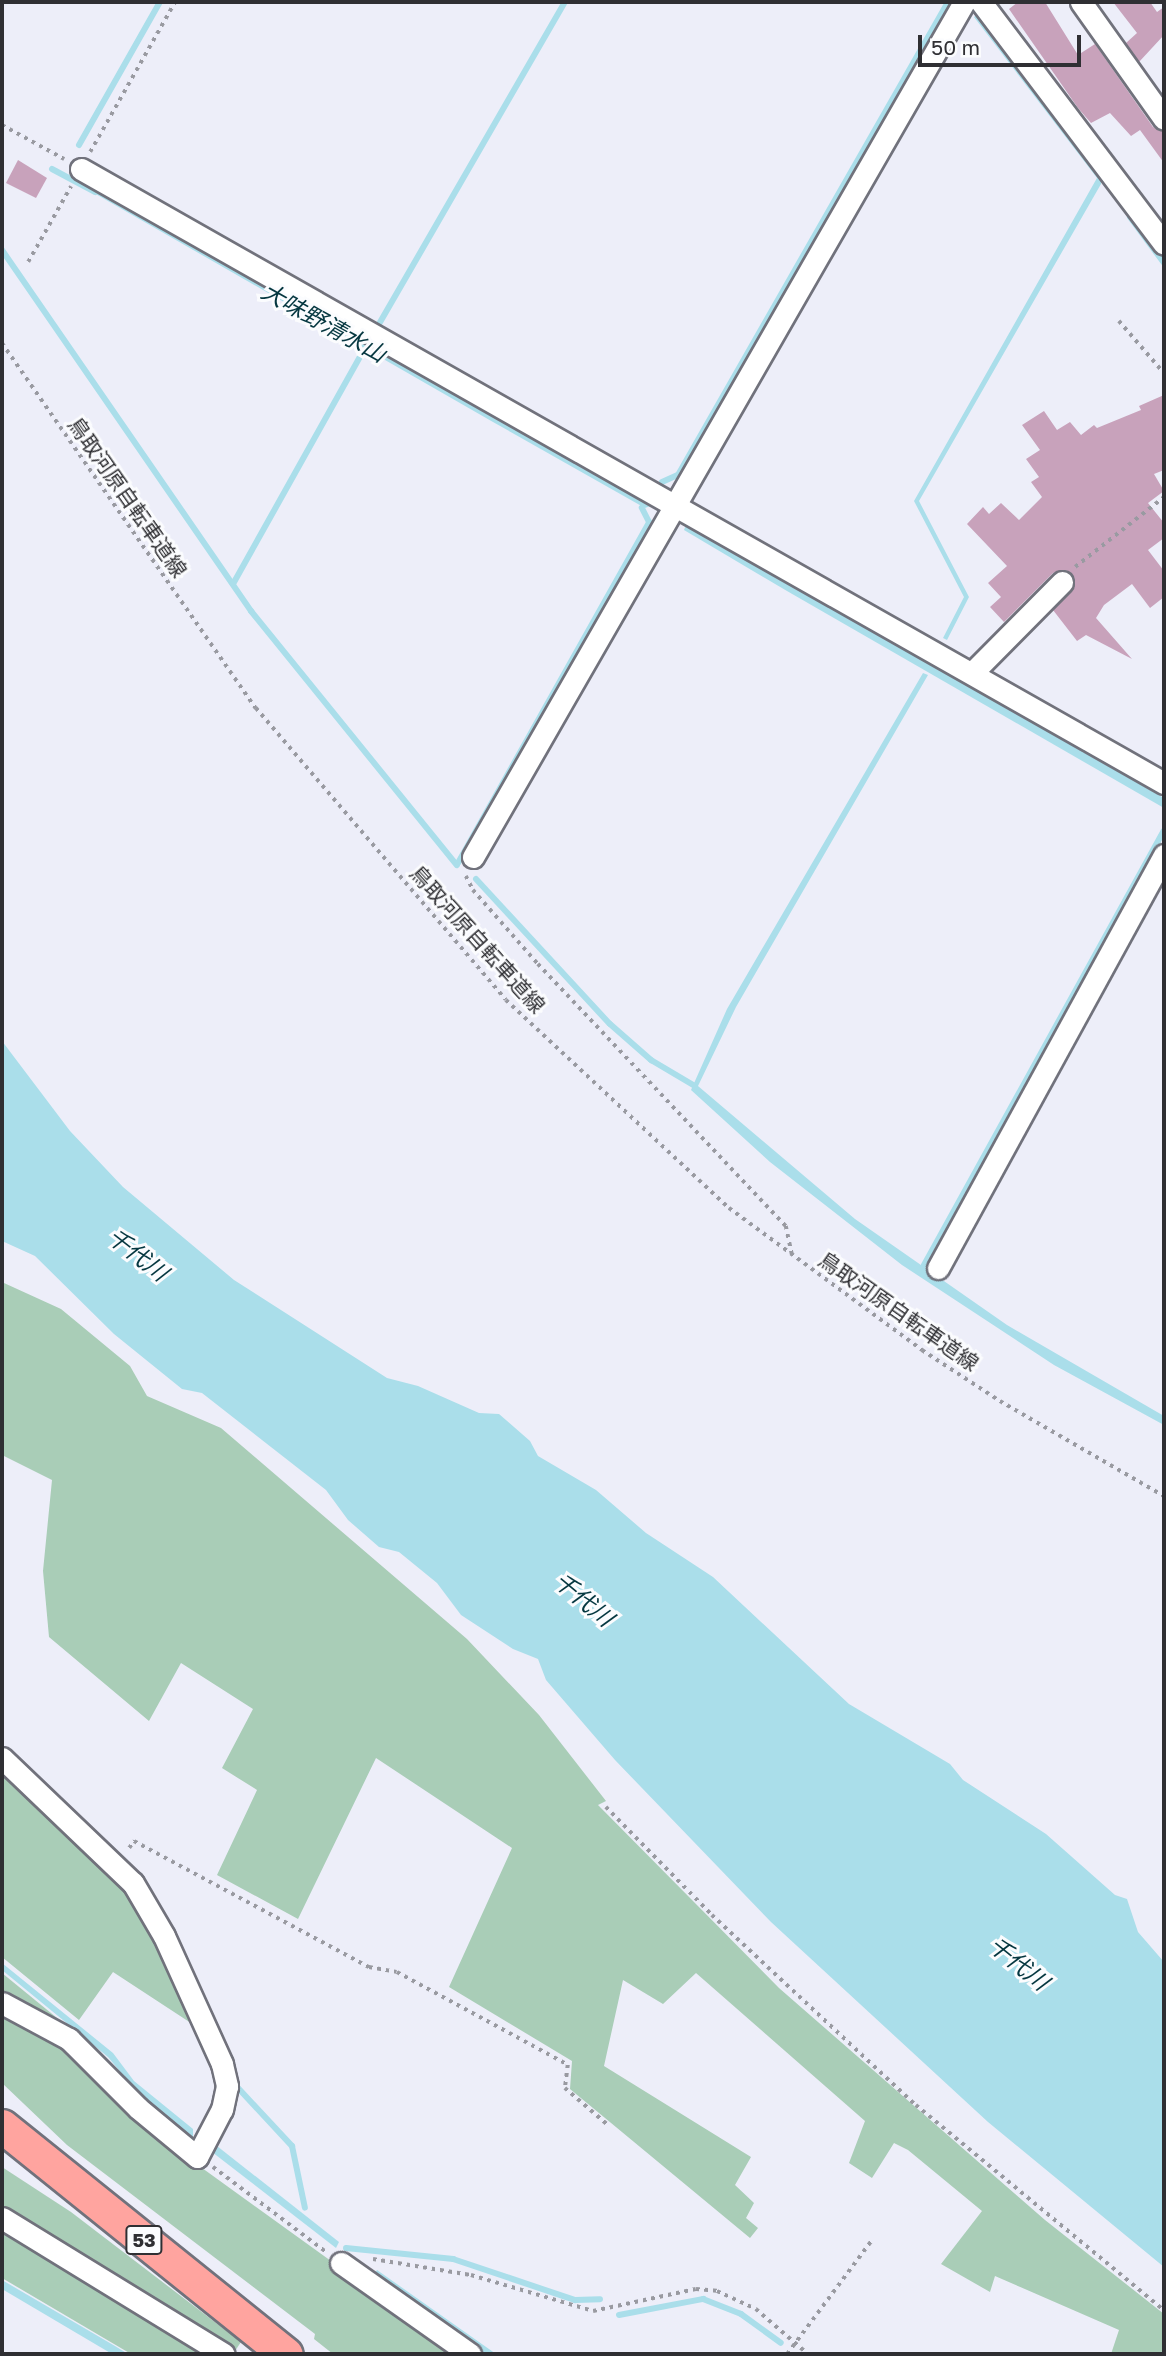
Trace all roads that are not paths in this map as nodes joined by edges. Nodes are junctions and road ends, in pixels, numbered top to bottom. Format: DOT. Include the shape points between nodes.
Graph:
graph roads {
  1 [pos="964,2"];
  2 [pos="981,2"];
  3 [pos="1081,2"];
  4 [pos="1164,119"];
  5 [pos="81,169"];
  6 [pos="1164,244"];
  7 [pos="674,504"];
  8 [pos="1062,582"];
  9 [pos="972,673"];
  10 [pos="1164,783"];
  11 [pos="1164,855"];
  12 [pos="473,857"];
  13 [pos="938,1268"];
  14 [pos="2,1758"];
  15 [pos="2,2003"];
  16 [pos="2,2127"];
  17 [pos="2,2218"];
  18 [pos="341,2263"];
  19 [pos="225,2354"];
  20 [pos="286,2354"];
  21 [pos="470,2354"];
  1 -- 7 [label="street"];
  2 -- 6 [label="street"];
  3 -- 4 [label="street"];
  5 -- 7 [label="street"];
  7 -- 9 [label="street"];
  7 -- 12 [label="street"];
  8 -- 9 [label="street"];
  9 -- 10 [label="street"];
  11 -- 13 [label="street"];
  14 -- 15 [label="street" via="133,1883 164,1936 222,2064 227,2086 222,2109 197,2157 138,2108 69,2039"];
  16 -- 20 [label="highway, 53"];
  17 -- 19 [label="street"];
  18 -- 21 [label="street"];
}
